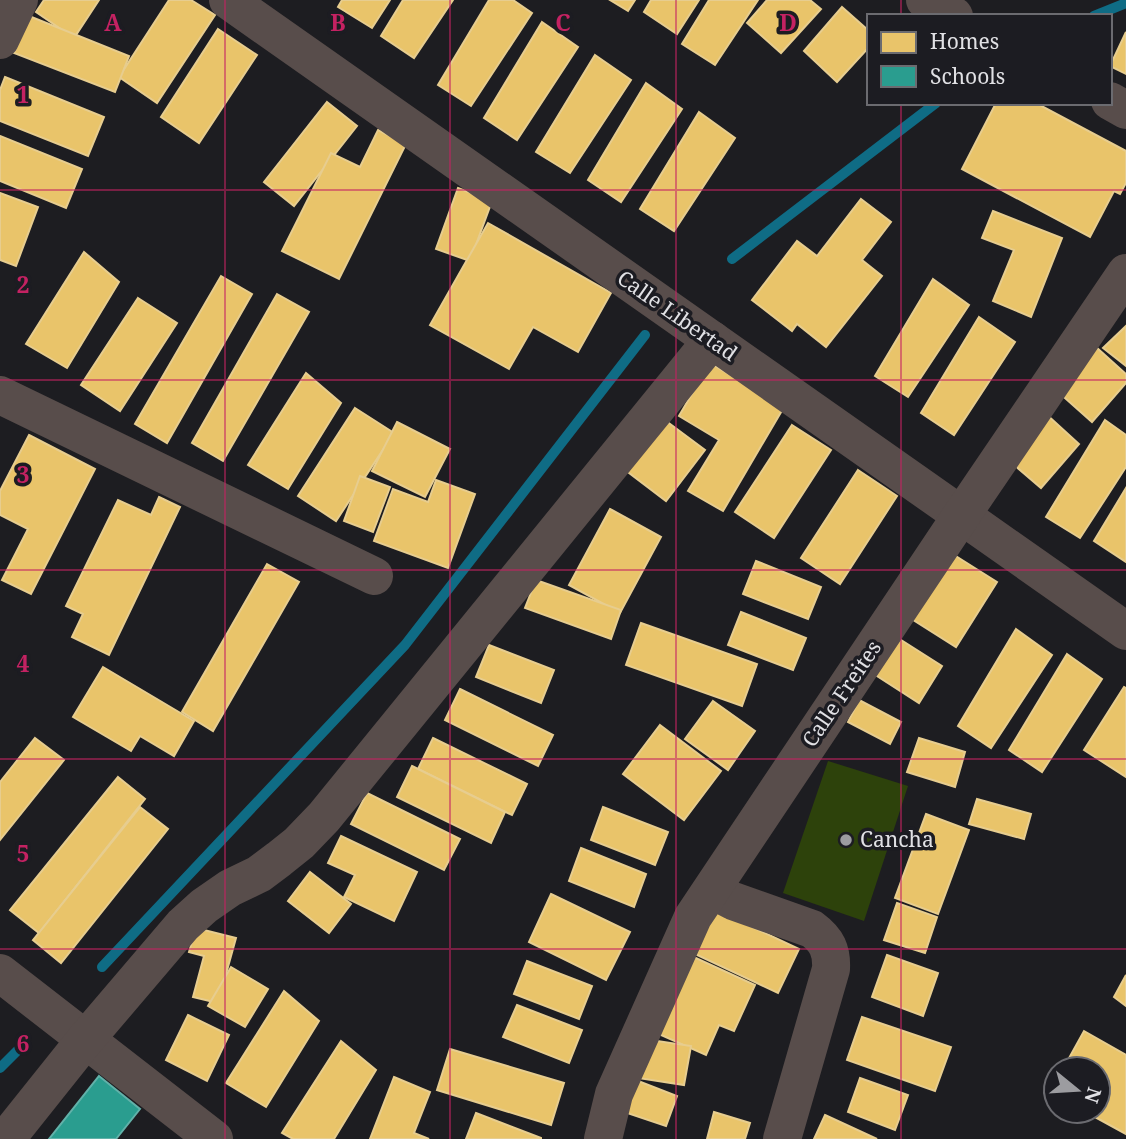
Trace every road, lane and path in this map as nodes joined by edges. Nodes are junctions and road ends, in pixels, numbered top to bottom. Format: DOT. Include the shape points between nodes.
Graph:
graph roads {
  1 [pos="19,0"];
  2 [pos="228,0"];
  3 [pos="925,0"];
  4 [pos="950,14"];
  5 [pos="0,40"];
  6 [pos="1126,273"];
  7 [pos="712,340"];
  8 [pos="0,395"];
  9 [pos="961,516"];
  10 [pos="374,576"];
  11 [pos="1126,631"];
  12 [pos="712,890"];
  13 [pos="0,973"];
  14 [pos="85,1040"];
  15 [pos="6,1139"];
  16 [pos="214,1139"];
  17 [pos="603,1139"];
  18 [pos="782,1139"];
  1 -- 5 [label="street"];
  2 -- 7 [label="street, Calle Libertad"];
  3 -- 4 [label="street"];
  6 -- 9 [label="street, Calle Freites"];
  7 -- 9 [label="street, Calle Libertad"];
  7 -- 14 [label="street" via="324,817 279,859 230,888 183,925"];
  8 -- 10 [label="street"];
  9 -- 11 [label="street, Calle Libertad"];
  9 -- 12 [label="street, Calle Freites"];
  12 -- 17 [label="street, Calle Freites" via="693,917 614,1094"];
  12 -- 18 [label="street" via="813,929 832,957"];
  13 -- 14 [label="street"];
  14 -- 15 [label="street"];
  14 -- 16 [label="street"];
}
